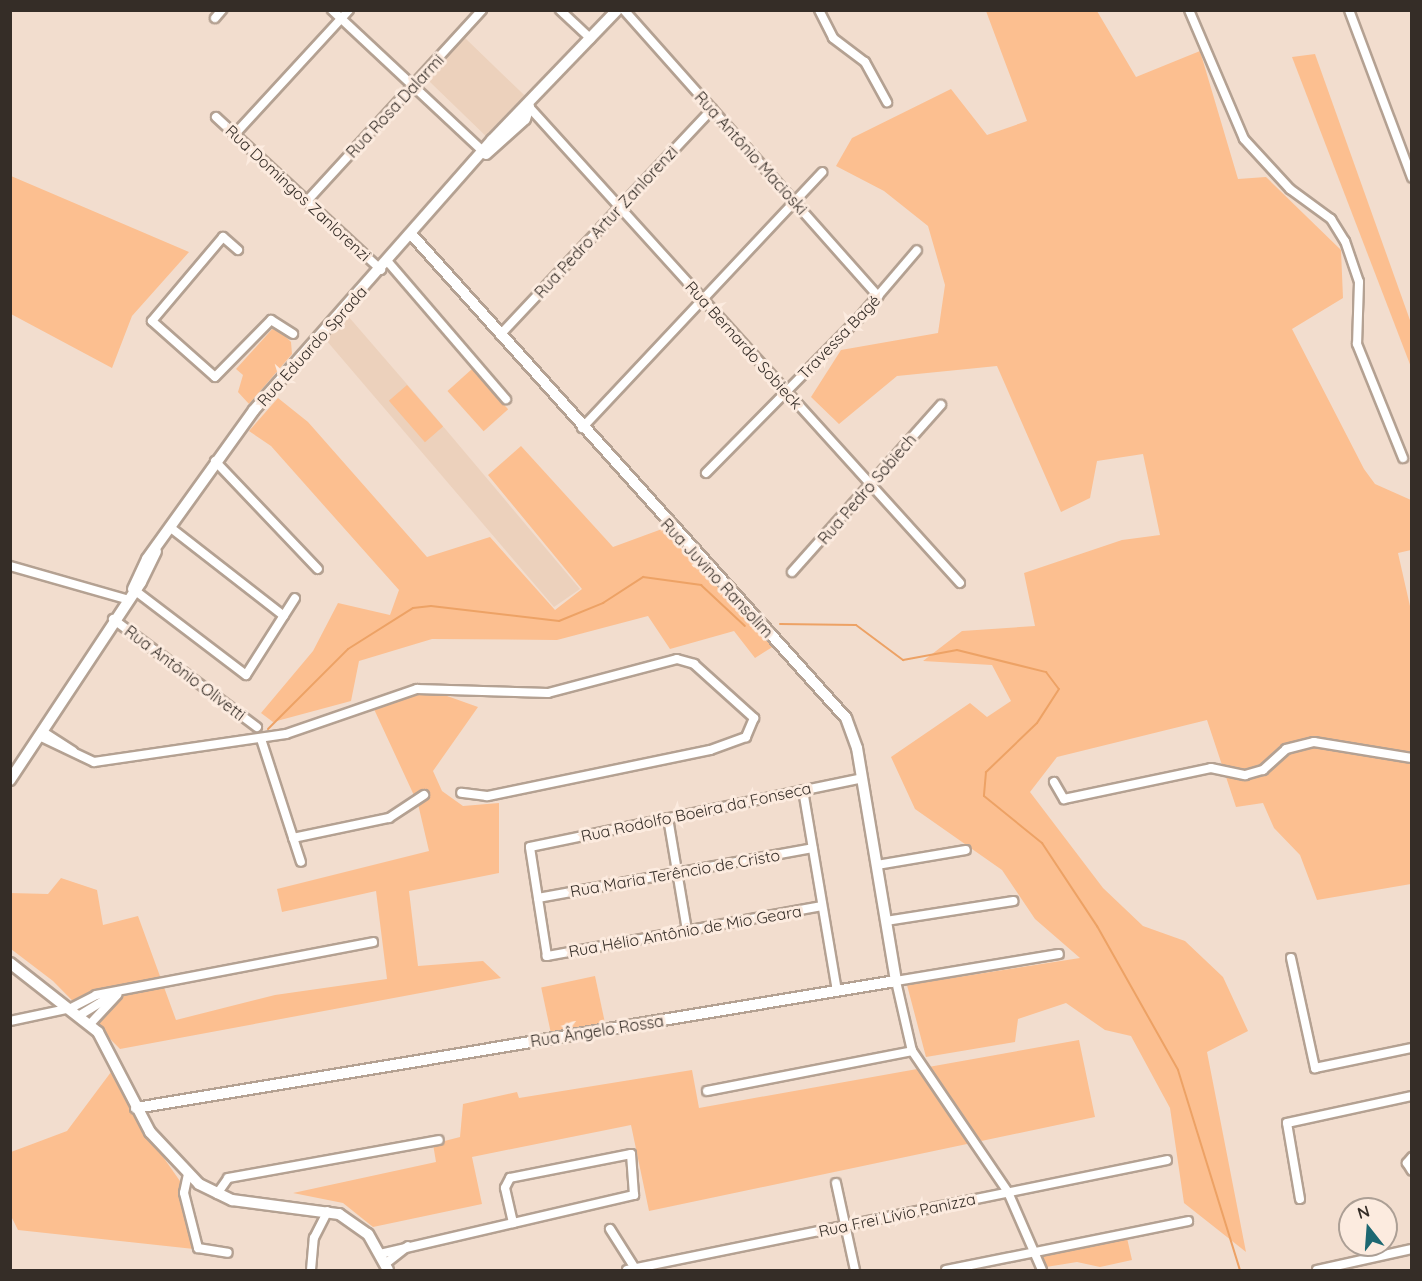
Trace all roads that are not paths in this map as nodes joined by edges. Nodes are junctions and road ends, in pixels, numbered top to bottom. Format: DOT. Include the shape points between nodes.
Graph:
graph roads {
  1 [pos="222,10"];
  2 [pos="332,10"];
  3 [pos="349,10"];
  4 [pos="482,10"];
  5 [pos="560,10"];
  6 [pos="617,10"];
  7 [pos="624,10"];
  8 [pos="819,10"];
  9 [pos="1189,10"];
  10 [pos="1350,10"];
  11 [pos="215,18"];
  12 [pos="341,19"];
  13 [pos="591,39"];
  14 [pos="413,86"];
  15 [pos="887,102"];
  16 [pos="529,107"];
  17 [pos="712,109"];
  18 [pos="216,117"];
  19 [pos="235,134"];
  20 [pos="486,154"];
  21 [pos="822,172"];
  22 [pos="1412,178"];
  23 [pos="307,201"];
  24 [pos="794,201"];
  25 [pos="620,207"];
  26 [pos="412,235"];
  27 [pos="238,250"];
  28 [pos="917,250"];
  29 [pos="384,266"];
  30 [pos="878,296"];
  31 [pos="703,299"];
  32 [pos="293,334"];
  33 [pos="500,335"];
  34 [pos="786,392"];
  35 [pos="506,399"];
  36 [pos="941,405"];
  37 [pos="582,428"];
  38 [pos="1403,458"];
  39 [pos="215,460"];
  40 [pos="706,473"];
  41 [pos="871,485"];
  42 [pos="171,528"];
  43 [pos="10,566"];
  44 [pos="318,569"];
  45 [pos="792,572"];
  46 [pos="960,583"];
  47 [pos="133,589"];
  48 [pos="295,598"];
  49 [pos="126,599"];
  50 [pos="284,616"];
  51 [pos="113,619"];
  52 [pos="257,727"];
  53 [pos="40,734"];
  54 [pos="261,739"];
  55 [pos="1412,758"];
  56 [pos="862,778"];
  57 [pos="10,780"];
  58 [pos="1054,782"];
  59 [pos="802,790"];
  60 [pos="461,793"];
  61 [pos="424,795"];
  62 [pos="668,818"];
  63 [pos="293,838"];
  64 [pos="812,848"];
  65 [pos="966,850"];
  66 [pos="301,862"];
  67 [pos="877,864"];
  68 [pos="677,873"];
  69 [pos="538,898"];
  70 [pos="1013,901"];
  71 [pos="822,906"];
  72 [pos="886,921"];
  73 [pos="687,930"];
  74 [pos="373,942"];
  75 [pos="1059,954"];
  76 [pos="1291,958"];
  77 [pos="10,963"];
  78 [pos="897,981"];
  79 [pos="119,991"];
  80 [pos="837,991"];
  81 [pos="76,1012"];
  82 [pos="10,1021"];
  83 [pos="90,1024"];
  84 [pos="1412,1048"];
  85 [pos="912,1051"];
  86 [pos="707,1091"];
  87 [pos="1412,1096"];
  88 [pos="136,1107"];
  89 [pos="439,1140"];
  90 [pos="1412,1157"];
  91 [pos="1167,1160"];
  92 [pos="1412,1171"];
  93 [pos="188,1174"];
  94 [pos="836,1184"];
  95 [pos="1008,1192"];
  96 [pos="217,1194"];
  97 [pos="1300,1199"];
  98 [pos="328,1211"];
  99 [pos="1188,1221"];
  100 [pos="513,1223"];
  101 [pos="845,1226"];
  102 [pos="610,1229"];
  103 [pos="1412,1249"];
  104 [pos="1035,1252"];
  105 [pos="228,1253"];
  106 [pos="384,1263"];
  107 [pos="311,1270"];
  108 [pos="632,1270"];
  109 [pos="855,1270"];
  110 [pos="946,1270"];
  111 [pos="1042,1270"];
  112 [pos="1317,1270"];
  1 -- 11 [label="street"];
  2 -- 12 [label="street"];
  3 -- 12 [label="street"];
  4 -- 14 [label="street, Rua Rosa Dalarmi"];
  5 -- 13 [label="street"];
  6 -- 13 [label="street, Rua Eduardo Sprada"];
  7 -- 17 [label="street, Rua Antônio Macioski"];
  8 -- 15 [label="street" via="833,38 865,62"];
  9 -- 38 [label="street" via="1244,139 1290,189 1331,219 1345,241 1359,282 1353,326 1357,344"];
  10 -- 22 [label="street"];
  12 -- 14 [label="street"];
  12 -- 19 [label="street"];
  13 -- 16 [label="street, Rua Eduardo Sprada"];
  14 -- 20 [label="street"];
  14 -- 23 [label="street, Rua Rosa Dalarmi"];
  16 -- 20 [label="street, Rua Eduardo Sprada"];
  16 -- 25 [label="street, Rua Bernardo Sobieck"];
  17 -- 24 [label="street, Rua Antônio Macioski"];
  17 -- 25 [label="street, Rua Pedro Artur Zanlorenzi"];
  18 -- 19 [label="street, Rua Domingos Zanlorenzi"];
  19 -- 23 [label="street, Rua Domingos Zanlorenzi"];
  20 -- 26 [label="street, Rua Eduardo Sprada"];
  21 -- 24 [label="street"];
  23 -- 29 [label="street, Rua Domingos Zanlorenzi"];
  24 -- 30 [label="street, Rua Antônio Macioski"];
  24 -- 31 [label="street"];
  25 -- 31 [label="street, Rua Bernardo Sobieck"];
  25 -- 33 [label="street, Rua Pedro Artur Zanlorenzi"];
  26 -- 29 [label="street, Rua Eduardo Sprada"];
  26 -- 33 [label="street, Rua Juvino Ransolim"];
  27 -- 32 [label="street" via="223,237 152,321 215,377 271,320"];
  28 -- 30 [label="street, Travessa Bagé"];
  29 -- 35 [label="street, Rua Domingos Zanlorenzi"];
  29 -- 39 [label="street, Rua Eduardo Sprada"];
  30 -- 34 [label="street, Travessa Bagé"];
  31 -- 34 [label="street, Rua Bernardo Sobieck"];
  31 -- 37 [label="street"];
  33 -- 37 [label="street, Rua Juvino Ransolim"];
  34 -- 40 [label="street, Travessa Bagé"];
  34 -- 41 [label="street, Rua Bernardo Sobieck"];
  36 -- 41 [label="street, Rua Pedro Sobiech"];
  37 -- 56 [label="street, Rua Juvino Ransolim" via="840,710 854,738"];
  39 -- 42 [label="street, Rua Eduardo Sprada"];
  39 -- 44 [label="street"];
  41 -- 45 [label="street, Rua Pedro Sobiech"];
  41 -- 46 [label="street, Rua Bernardo Sobieck"];
  42 -- 47 [label="street, Rua Eduardo Sprada"];
  42 -- 50 [label="street"];
  43 -- 49 [label="street"];
  47 -- 49 [label="street, Rua Eduardo Sprada"];
  47 -- 50 [label="street" via="246,675"];
  48 -- 50 [label="street"];
  49 -- 51 [label="street, Rua Eduardo Sprada"];
  51 -- 52 [label="street, Rua Antônio Olivetti"];
  51 -- 53 [label="street, Rua Eduardo Sprada"];
  53 -- 54 [label="street" via="94,762"];
  53 -- 57 [label="street, Rua Eduardo Sprada"];
  54 -- 60 [label="street" via="304,730 417,689 548,693 669,659 694,664 754,718 746,737 710,750 487,796"];
  54 -- 63 [label="street"];
  55 -- 58 [label="street" via="1314,742 1286,749 1263,770 1245,775 1211,768 1064,799"];
  56 -- 59 [label="street, Rua Rodolfo Boeira da Fonseca"];
  56 -- 67 [label="street, Rua Juvino Ransolim"];
  59 -- 62 [label="street, Rua Rodolfo Boeira da Fonseca"];
  59 -- 64 [label="street"];
  61 -- 63 [label="street" via="389,818"];
  62 -- 68 [label="street"];
  62 -- 69 [label="street, Rua Rodolfo Boeira da Fonseca" via="530,847"];
  63 -- 66 [label="street"];
  64 -- 68 [label="street, Rua Maria Terêncio de Cristo"];
  64 -- 71 [label="street"];
  65 -- 67 [label="street"];
  67 -- 72 [label="street, Rua Juvino Ransolim"];
  68 -- 69 [label="street, Rua Maria Terêncio de Cristo"];
  68 -- 73 [label="street"];
  69 -- 73 [label="street, Rua Hélio Antônio de Mio Geara" via="547,956"];
  70 -- 72 [label="street"];
  71 -- 73 [label="street, Rua Hélio Antônio de Mio Geara"];
  71 -- 80 [label="street"];
  72 -- 78 [label="street, Rua Juvino Ransolim"];
  74 -- 79 [label="street"];
  75 -- 78 [label="street, Rua Ângelo Rossa"];
  76 -- 84 [label="street" via="1315,1068"];
  77 -- 81 [label="street"];
  78 -- 80 [label="street, Rua Ângelo Rossa"];
  78 -- 85 [label="street"];
  79 -- 81 [label="street"];
  79 -- 83 [label="street"];
  80 -- 88 [label="street, Rua Ângelo Rossa"];
  81 -- 82 [label="street"];
  81 -- 83 [label="street"];
  83 -- 88 [label="street" via="105,1041"];
  85 -- 86 [label="street"];
  85 -- 95 [label="street"];
  87 -- 97 [label="street" via="1287,1123"];
  88 -- 93 [label="street" via="160,1145"];
  89 -- 96 [label="street" via="228,1178"];
  90 -- 92 [label="street" via="1407,1163"];
  91 -- 95 [label="street, Rua Frei Lívio Panizza"];
  93 -- 96 [label="street"];
  93 -- 105 [label="street" via="183,1188 198,1248"];
  94 -- 101 [label="street"];
  95 -- 101 [label="street, Rua Frei Lívio Panizza"];
  95 -- 104 [label="street"];
  96 -- 98 [label="street"];
  98 -- 106 [label="street" via="361,1227"];
  98 -- 107 [label="street" via="314,1238"];
  99 -- 104 [label="street"];
  100 -- 100 [label="street" via="636,1194 631,1154 510,1178 505,1188"];
  100 -- 106 [label="street" via="408,1246"];
  101 -- 108 [label="street, Rua Frei Lívio Panizza"];
  101 -- 109 [label="street"];
  102 -- 108 [label="street"];
  103 -- 112 [label="street"];
  104 -- 110 [label="street"];
  104 -- 111 [label="street"];
}
